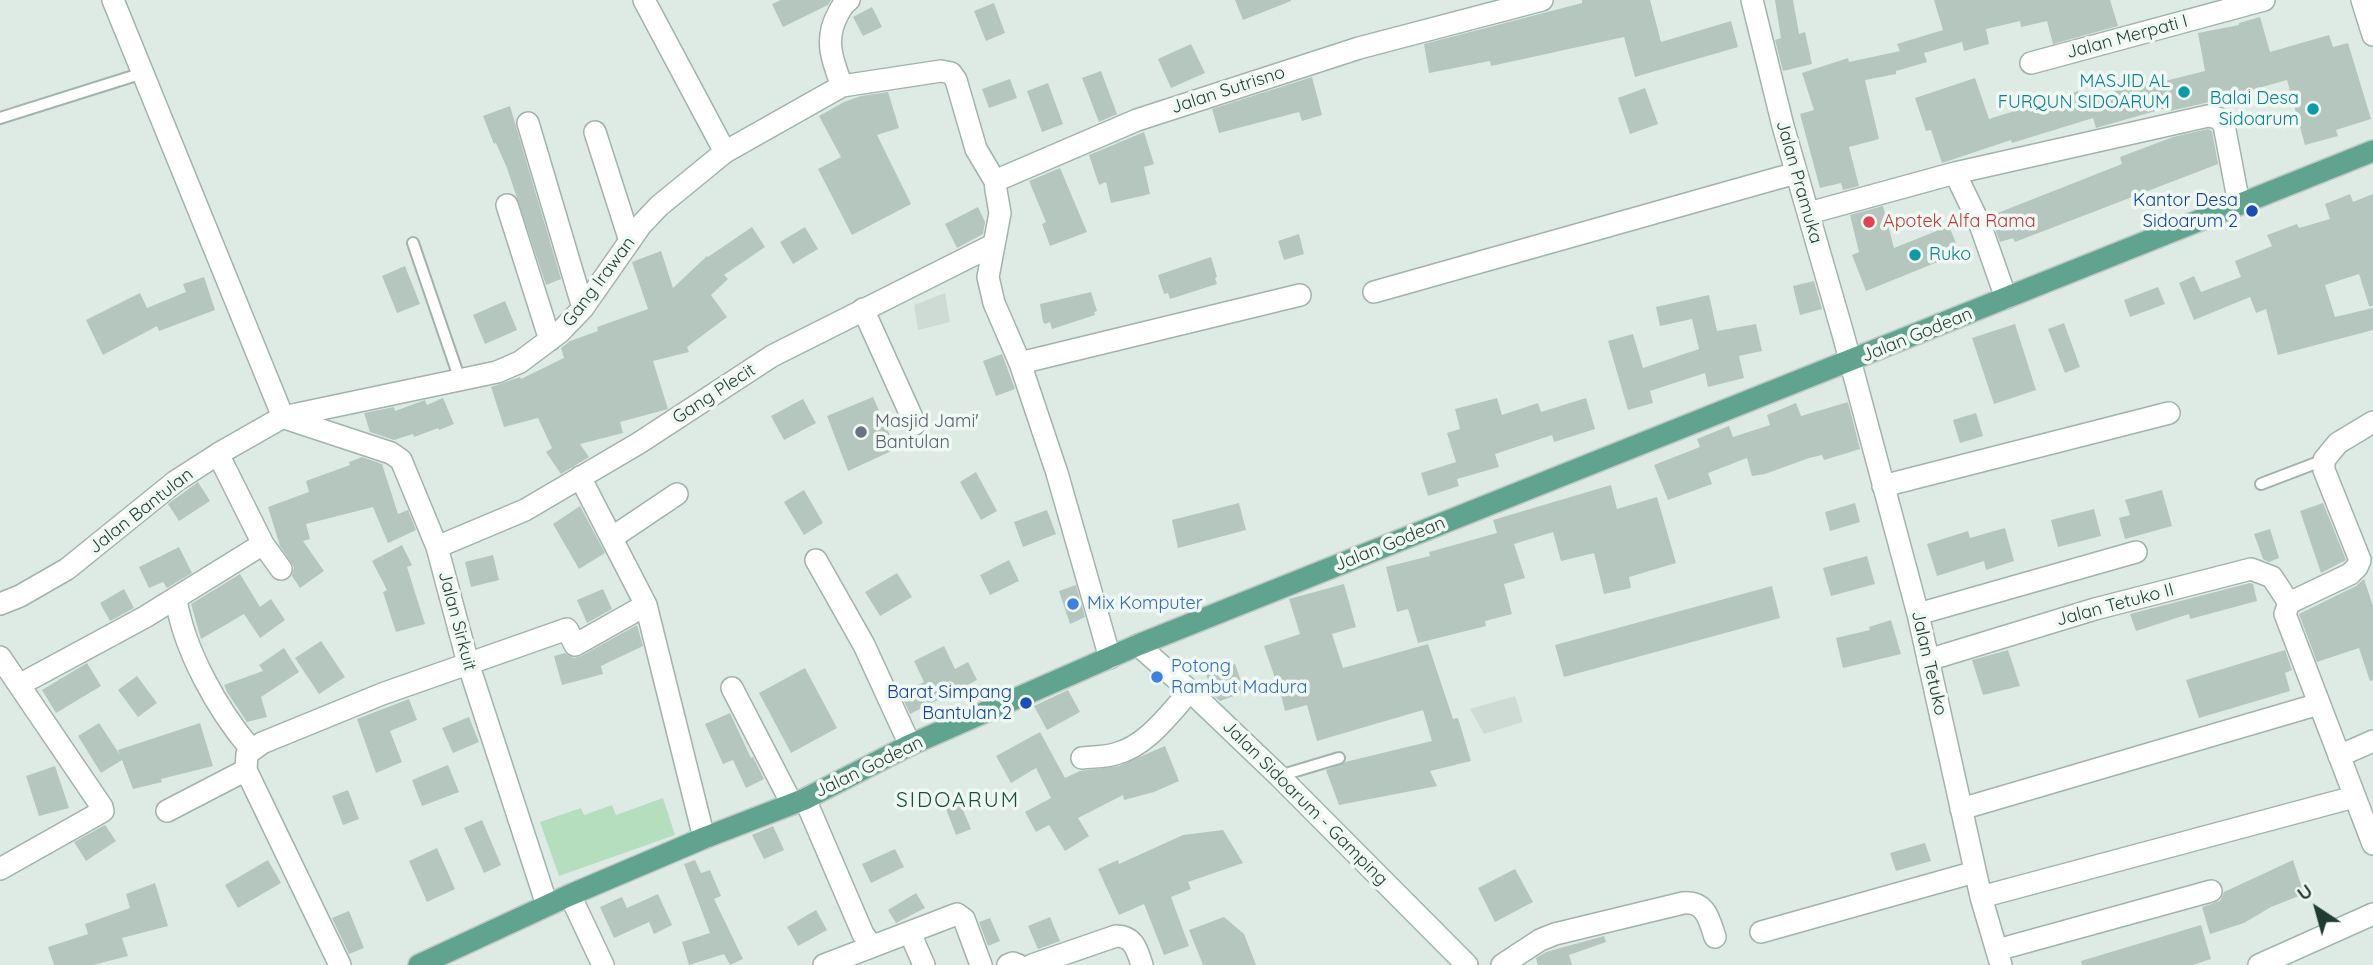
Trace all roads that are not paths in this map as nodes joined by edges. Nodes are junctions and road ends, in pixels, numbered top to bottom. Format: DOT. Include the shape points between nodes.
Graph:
graph roads {
  1 [pos="113,0"];
  2 [pos="644,0"];
  3 [pos="849,0"];
  4 [pos="1542,0"];
  5 [pos="1752,0"];
  6 [pos="2264,0"];
  7 [pos="2362,0"];
  8 [pos="1467,10"];
  9 [pos="2373,35"];
  10 [pos="2031,63"];
  11 [pos="143,73"];
  12 [pos="842,86"];
  13 [pos="0,118"];
  14 [pos="528,123"];
  15 [pos="595,132"];
  16 [pos="2373,151"];
  17 [pos="725,152"];
  18 [pos="1796,173"];
  19 [pos="1955,173"];
  20 [pos="995,181"];
  21 [pos="2239,204"];
  22 [pos="507,205"];
  23 [pos="1809,213"];
  24 [pos="630,241"];
  25 [pos="413,243"];
  26 [pos="993,245"];
  27 [pos="1374,292"];
  28 [pos="1300,295"];
  29 [pos="2006,298"];
  30 [pos="583,308"];
  31 [pos="863,309"];
  32 [pos="550,340"];
  33 [pos="1849,362"];
  34 [pos="1020,363"];
  35 [pos="460,380"];
  36 [pos="2169,413"];
  37 [pos="283,417"];
  38 [pos="2373,422"];
  39 [pos="915,424"];
  40 [pos="218,454"];
  41 [pos="2324,460"];
  42 [pos="580,477"];
  43 [pos="2261,484"];
  44 [pos="1883,486"];
  45 [pos="677,494"];
  46 [pos="613,537"];
  47 [pos="263,544"];
  48 [pos="438,547"];
  49 [pos="2136,552"];
  50 [pos="816,560"];
  51 [pos="2365,567"];
  52 [pos="281,569"];
  53 [pos="176,599"];
  54 [pos="2289,603"];
  55 [pos="0,604"];
  56 [pos="646,606"];
  57 [pos="1918,614"];
  58 [pos="1138,645"];
  59 [pos="0,657"];
  60 [pos="1110,657"];
  61 [pos="1928,660"];
  62 [pos="468,663"];
  63 [pos="19,685"];
  64 [pos="732,688"];
  65 [pos="1191,691"];
  66 [pos="2319,705"];
  67 [pos="2373,741"];
  68 [pos="910,745"];
  69 [pos="2339,756"];
  70 [pos="1082,758"];
  71 [pos="1339,758"];
  72 [pos="248,760"];
  73 [pos="1279,776"];
  74 [pos="2354,797"];
  75 [pos="798,802"];
  76 [pos="1961,809"];
  77 [pos="167,811"];
  78 [pos="704,838"];
  79 [pos="2373,844"];
  80 [pos="0,869"];
  81 [pos="1975,872"];
  82 [pos="2211,891"];
  83 [pos="570,894"];
  84 [pos="1981,897"];
  85 [pos="547,905"];
  86 [pos="2373,914"];
  87 [pos="1761,932"];
  88 [pos="910,933"];
  89 [pos="1715,937"];
  90 [pos="872,946"];
  91 [pos="1999,958"];
  92 [pos="340,965"];
  93 [pos="419,965"];
  94 [pos="603,965"];
  95 [pos="824,965"];
  96 [pos="924,965"];
  97 [pos="981,965"];
  98 [pos="1008,965"];
  99 [pos="1018,965"];
  100 [pos="1032,965"];
  101 [pos="1142,965"];
  102 [pos="1467,965"];
  103 [pos="1502,965"];
  104 [pos="2259,965"];
  1 -- 11 [label="street"];
  2 -- 17 [label="street"];
  3 -- 12 [label="street" via="831,26 829,51"];
  4 -- 8 [label="street, Jalan Sutrisno"];
  5 -- 18 [label="street, Jalan Pramuka"];
  6 -- 10 [label="street, Jalan Merpati I"];
  7 -- 9 [label="street"];
  8 -- 20 [label="street, Jalan Sutrisno" via="1137,120"];
  11 -- 13 [label="lane"];
  11 -- 37 [label="street"];
  12 -- 17 [label="street, Gang Irawan"];
  12 -- 20 [label="street" via="951,73 976,149"];
  14 -- 30 [label="street"];
  15 -- 24 [label="street"];
  16 -- 21 [label="main road, Jalan Godean"];
  17 -- 24 [label="street, Gang Irawan" via="659,206"];
  18 -- 23 [label="street, Jalan Pramuka"];
  18 -- 27 [label="street"];
  19 -- 21 [label="street" via="2208,116 2224,125"];
  19 -- 23 [label="street"];
  19 -- 29 [label="street" via="1981,227"];
  20 -- 26 [label="street" via="1000,214"];
  21 -- 29 [label="main road, Jalan Godean"];
  22 -- 32 [label="street"];
  23 -- 33 [label="street, Jalan Pramuka"];
  24 -- 30 [label="street, Gang Irawan"];
  25 -- 35 [label="lane"];
  26 -- 31 [label="street, Gang Plecit"];
  26 -- 34 [label="street" via="988,277"];
  28 -- 34 [label="street"];
  29 -- 33 [label="main road, Jalan Godean"];
  30 -- 32 [label="street, Gang Irawan"];
  31 -- 39 [label="street"];
  31 -- 42 [label="street, Gang Plecit" via="772,356"];
  32 -- 35 [label="street, Gang Irawan" via="520,362"];
  33 -- 44 [label="street, Jalan Tetuko"];
  33 -- 58 [label="main road, Jalan Godean"];
  34 -- 60 [label="street"];
  35 -- 37 [label="street, Gang Irawan"];
  36 -- 44 [label="street"];
  37 -- 40 [label="street, Jalan Bantulan"];
  37 -- 48 [label="street, Jalan Sirkuit" via="401,460"];
  38 -- 41 [label="street" via="2338,443"];
  40 -- 47 [label="street"];
  40 -- 55 [label="street, Jalan Bantulan" via="176,481 67,569"];
  41 -- 43 [label="lane"];
  41 -- 51 [label="street"];
  42 -- 46 [label="street"];
  42 -- 48 [label="street, Gang Plecit" via="524,509"];
  44 -- 57 [label="street, Jalan Tetuko"];
  45 -- 46 [label="street"];
  46 -- 56 [label="street"];
  47 -- 52 [label="street"];
  47 -- 53 [label="street"];
  48 -- 62 [label="street, Jalan Sirkuit"];
  49 -- 57 [label="street"];
  50 -- 68 [label="street" via="864,645"];
  51 -- 54 [label="street"];
  53 -- 63 [label="street"];
  53 -- 72 [label="street" via="202,672"];
  54 -- 61 [label="street, Jalan Tetuko II" via="2272,577 2251,569 2095,609"];
  54 -- 66 [label="street" via="2285,614 2288,627"];
  56 -- 62 [label="street" via="575,645 567,629"];
  56 -- 78 [label="street"];
  57 -- 61 [label="street, Jalan Tetuko"];
  58 -- 60 [label="main road, Jalan Godean"];
  58 -- 65 [label="street, Jalan Sidoarum - Gamping"];
  59 -- 63 [label="street"];
  60 -- 68 [label="main road, Jalan Godean"];
  61 -- 76 [label="street, Jalan Tetuko"];
  62 -- 72 [label="street" via="382,694"];
  62 -- 85 [label="street, Jalan Sirkuit"];
  63 -- 80 [label="street" via="103,811"];
  64 -- 75 [label="street"];
  65 -- 70 [label="street" via="1135,746"];
  65 -- 73 [label="street, Jalan Sidoarum - Gamping"];
  66 -- 69 [label="street"];
  66 -- 76 [label="street"];
  67 -- 69 [label="street"];
  68 -- 75 [label="main road, Jalan Godean"];
  69 -- 74 [label="street"];
  71 -- 73 [label="lane"];
  72 -- 77 [label="street"];
  72 -- 92 [label="street"];
  73 -- 102 [label="street, Jalan Sidoarum - Gamping"];
  74 -- 79 [label="street"];
  74 -- 84 [label="street"];
  75 -- 78 [label="main road, Jalan Godean"];
  75 -- 90 [label="street"];
  76 -- 81 [label="street, Jalan Tetuko"];
  78 -- 83 [label="main road, Jalan Godean"];
  81 -- 84 [label="street, Jalan Tetuko"];
  81 -- 87 [label="street"];
  82 -- 91 [label="street"];
  83 -- 85 [label="main road, Jalan Godean"];
  83 -- 94 [label="street"];
  84 -- 91 [label="street, Jalan Tetuko"];
  85 -- 93 [label="main road, Jalan Godean"];
  86 -- 104 [label="street"];
  88 -- 90 [label="street"];
  88 -- 96 [label="street"];
  88 -- 97 [label="street" via="957,914 964,919"];
  89 -- 103 [label="street" via="1702,908 1694,902 1683,903 1555,934"];
  90 -- 95 [label="street"];
  98 -- 99 [label="street"];
  100 -- 101 [label="street" via="1126,936 1132,939"];
}
